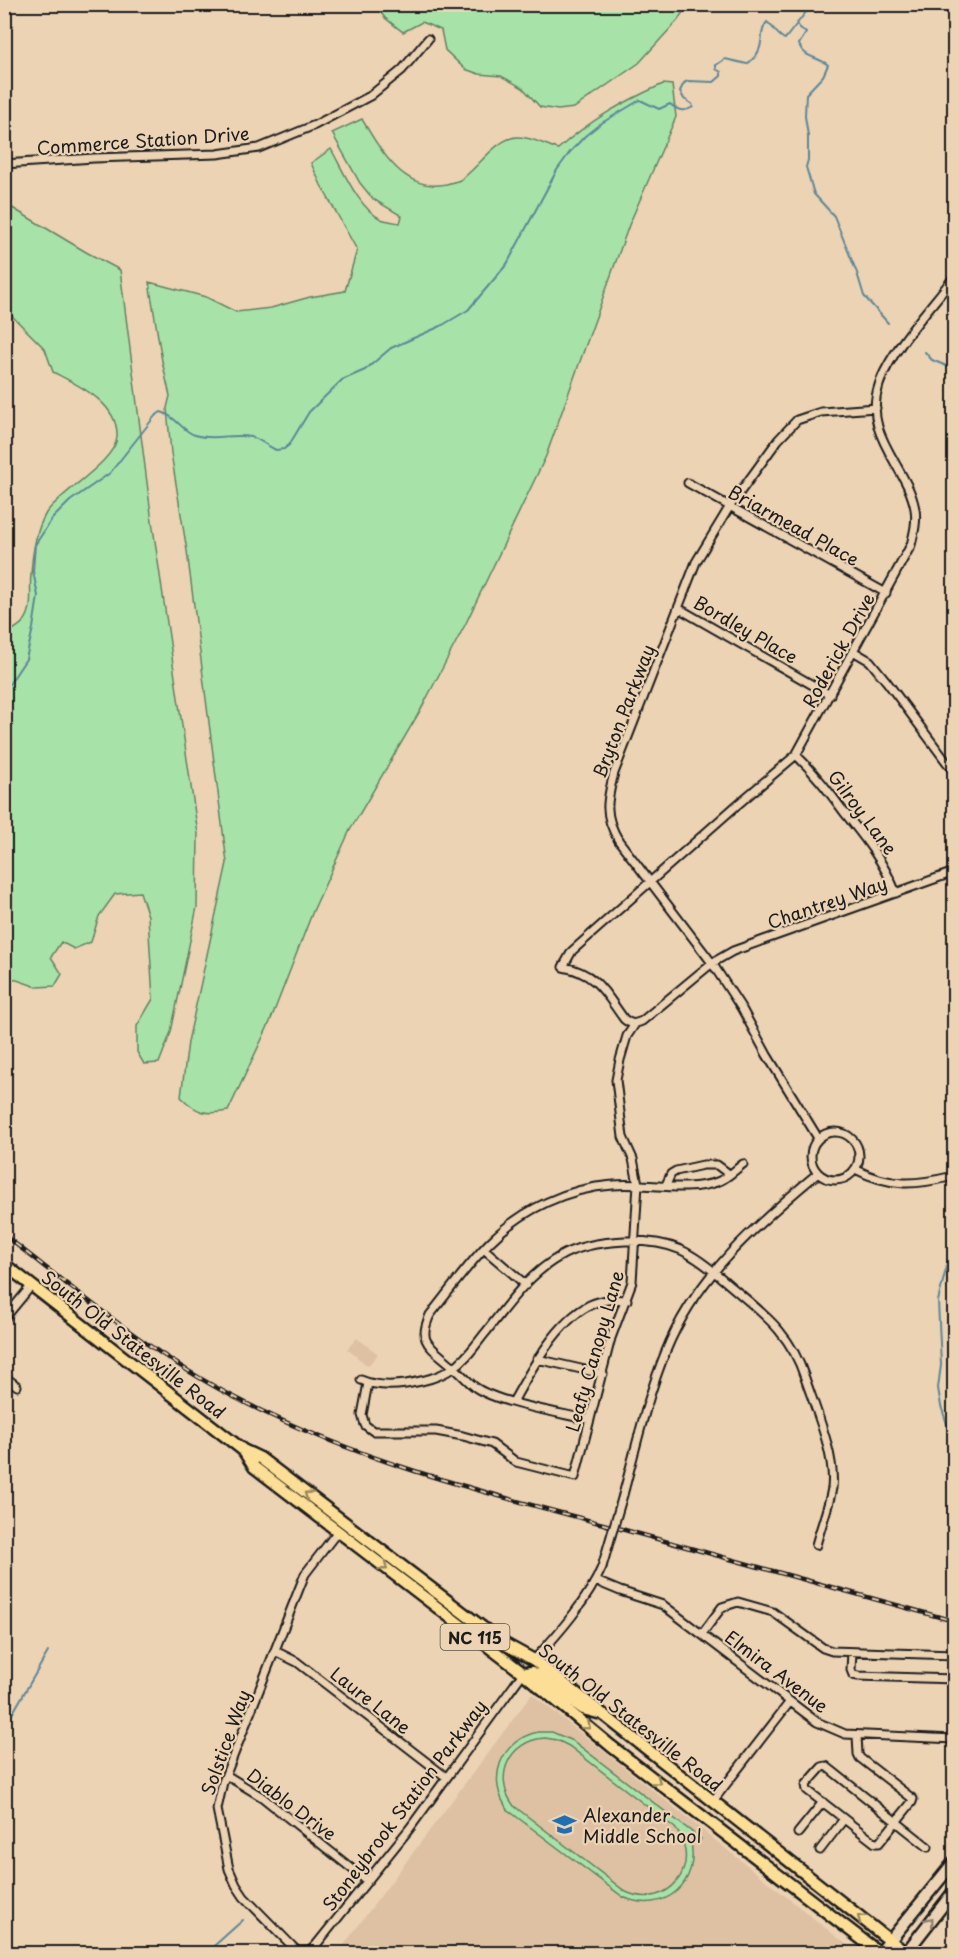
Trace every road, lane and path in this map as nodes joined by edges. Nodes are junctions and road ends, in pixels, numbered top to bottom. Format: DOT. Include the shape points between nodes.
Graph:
graph roads {
  1 [pos="428,39"];
  2 [pos="4,165"];
  3 [pos="954,277"];
  4 [pos="876,408"];
  5 [pos="688,483"];
  6 [pos="729,507"];
  7 [pos="886,593"];
  8 [pos="678,608"];
  9 [pos="853,651"];
  10 [pos="830,695"];
  11 [pos="796,755"];
  12 [pos="954,772"];
  13 [pos="954,872"];
  14 [pos="650,881"];
  15 [pos="896,893"];
  16 [pos="712,963"];
  17 [pos="635,1024"];
  18 [pos="818,1138"];
  19 [pos="743,1164"];
  20 [pos="855,1169"];
  21 [pos="818,1173"];
  22 [pos="729,1174"];
  23 [pos="954,1176"];
  24 [pos="638,1184"];
  25 [pos="666,1185"];
  26 [pos="636,1241"];
  27 [pos="484,1249"];
  28 [pos="4,1264"];
  29 [pos="714,1271"];
  30 [pos="32,1285"];
  31 [pos="526,1285"];
  32 [pos="627,1300"];
  33 [pos="4,1319"];
  34 [pos="537,1359"];
  35 [pos="454,1367"];
  36 [pos="603,1374"];
  37 [pos="4,1376"];
  38 [pos="17,1386"];
  39 [pos="513,1402"];
  40 [pos="590,1420"];
  41 [pos="243,1450"];
  42 [pos="338,1531"];
  43 [pos="816,1545"];
  44 [pos="596,1581"];
  45 [pos="434,1606"];
  46 [pos="702,1634"];
  47 [pos="275,1651"];
  48 [pos="852,1652"];
  49 [pos="954,1654"];
  50 [pos="534,1660"];
  51 [pos="523,1673"];
  52 [pos="954,1679"];
  53 [pos="789,1703"];
  54 [pos="601,1713"];
  55 [pos="954,1723"];
  56 [pos="858,1735"];
  57 [pos="954,1739"];
  58 [pos="226,1775"];
  59 [pos="446,1777"];
  60 [pos="712,1801"];
  61 [pos="823,1802"];
  62 [pos="844,1819"];
  63 [pos="897,1822"];
  64 [pos="798,1833"];
  65 [pos="927,1847"];
  66 [pos="820,1850"];
  67 [pos="954,1862"];
  68 [pos="366,1880"];
  69 [pos="954,1891"];
  70 [pos="890,1940"];
  71 [pos="300,1953"];
  72 [pos="307,1953"];
  73 [pos="880,1953"];
  74 [pos="906,1953"];
  1 -- 2 [label="street, Commerce Station Drive" via="402,70 370,96 259,148 217,154"];
  3 -- 4 [label="street, Roderick Drive" via="887,367 878,387"];
  4 -- 6 [label="street, Bryton Parkway" via="821,412 797,420"];
  4 -- 7 [label="street, Roderick Drive" via="878,429 915,508 911,545"];
  5 -- 6 [label="street, Briarmead Place"];
  6 -- 7 [label="street, Briarmead Place"];
  6 -- 8 [label="street, Bryton Parkway" via="696,562"];
  7 -- 9 [label="street, Roderick Drive"];
  8 -- 10 [label="street, Bordley Place"];
  8 -- 14 [label="street, Bryton Parkway" via="608,795 609,825"];
  9 -- 10 [label="street, Roderick Drive"];
  9 -- 12 [label="street" via="870,661"];
  10 -- 11 [label="street, Roderick Drive"];
  11 -- 14 [label="street, Roderick Drive"];
  11 -- 15 [label="street, Gilroy Lane" via="813,771 878,855"];
  13 -- 15 [label="street, Chantrey Way"];
  14 -- 16 [label="street, Bryton Parkway"];
  14 -- 17 [label="street, Roderick Drive" via="572,951 562,967 590,975 624,1019"];
  15 -- 16 [label="street, Chantrey Way" via="748,945"];
  16 -- 17 [label="street, Chantrey Way"];
  16 -- 18 [label="street, Bryton Parkway"];
  17 -- 24 [label="street, Leafy Canopy Lane" via="627,1036 616,1080 623,1137"];
  18 -- 20 [label="street" via="832,1132 847,1135 859,1154"];
  18 -- 21 [label="street" via="811,1150 812,1164"];
  19 -- 22 [label="street"];
  20 -- 21 [label="street" via="836,1180"];
  20 -- 23 [label="street" via="888,1183 929,1182"];
  21 -- 29 [label="street" via="771,1212"];
  22 -- 25 [label="street" via="719,1182 693,1187"];
  22 -- 25 [label="street" via="717,1165 703,1166 676,1171"];
  24 -- 25 [label="street"];
  24 -- 26 [label="street, Leafy Canopy Lane"];
  24 -- 27 [label="street" via="574,1192 537,1206"];
  26 -- 29 [label="street" via="655,1241 684,1250"];
  26 -- 31 [label="street" via="578,1249 559,1257"];
  26 -- 32 [label="street, Leafy Canopy Lane"];
  27 -- 31 [label="street"];
  27 -- 35 [label="street" via="430,1315 424,1329 424,1339 430,1347"];
  28 -- 30 [label="main road, South Old Statesville Road / NC 115"];
  29 -- 43 [label="street" via="779,1328 800,1360 828,1447 832,1487"];
  29 -- 44 [label="street, bridge" via="666,1349"];
  30 -- 33 [label="street"];
  30 -- 41 [label="main road, South Old Statesville Road / NC 115"];
  31 -- 35 [label="street"];
  32 -- 34 [label="street" via="589,1305"];
  32 -- 36 [label="street, Leafy Canopy Lane" via="611,1338"];
  34 -- 36 [label="street"];
  34 -- 39 [label="street"];
  35 -- 39 [label="street" via="476,1388"];
  35 -- 40 [label="street, Leafy Canopy Lane" via="423,1381 393,1385 365,1382 365,1425 373,1431 436,1431 463,1436 492,1444 516,1462 575,1477"];
  36 -- 40 [label="street, Leafy Canopy Lane"];
  37 -- 38 [label="street"];
  39 -- 40 [label="street"];
  41 -- 42 [label="main road, South Old Statesville Road / NC 115" via="254,1467"];
  50 -- 41 [label="main road, South Old Statesville Road / NC 115, one-way" via="503,1643 260,1458"];
  42 -- 45 [label="main road, South Old Statesville Road / NC 115, one-way"];
  42 -- 47 [label="street, Solstice Way" via="305,1574"];
  44 -- 46 [label="street, Elmira Avenue" via="663,1605"];
  44 -- 50 [label="street"];
  45 -- 50 [label="main road" via="467,1623 521,1663"];
  45 -- 51 [label="main road, South Old Statesville Road / NC 115"];
  46 -- 48 [label="street" via="722,1607 738,1602 773,1612 823,1648"];
  46 -- 53 [label="street, Elmira Avenue"];
  47 -- 58 [label="street, Solstice Way"];
  47 -- 59 [label="street, Laure Lane" via="297,1662"];
  48 -- 49 [label="street"];
  48 -- 52 [label="street" via="853,1675"];
  50 -- 54 [label="main road, South Old Statesville Road / NC 115"];
  51 -- 54 [label="main road" via="532,1672 584,1709"];
  51 -- 59 [label="street, Stoneybrook Station Parkway"];
  51 -- 73 [label="main road, South Old Statesville Road / NC 115, one-way" via="611,1746"];
  53 -- 56 [label="street, Elmira Avenue" via="817,1722"];
  53 -- 60 [label="street"];
  54 -- 60 [label="main road, South Old Statesville Road / NC 115"];
  55 -- 57 [label="street"];
  56 -- 57 [label="street, Elmira Avenue"];
  56 -- 63 [label="street" via="860,1758 913,1799"];
  58 -- 68 [label="street, Diablo Drive" via="262,1797"];
  58 -- 71 [label="street, Solstice Way" via="217,1809 233,1877 244,1897"];
  59 -- 68 [label="street, Stoneybrook Station Parkway"];
  70 -- 60 [label="main road, South Old Statesville Road / NC 115, one-way"];
  61 -- 62 [label="street"];
  61 -- 63 [label="street" via="806,1788 824,1765"];
  61 -- 64 [label="street"];
  62 -- 63 [label="street" via="877,1844"];
  62 -- 66 [label="street"];
  63 -- 65 [label="street"];
  67 -- 70 [label="street"];
  68 -- 72 [label="street, Stoneybrook Station Parkway"];
  74 -- 69 [label="street, one-way"];
  70 -- 73 [label="street"];
  70 -- 74 [label="main road, South Old Statesville Road / NC 115"];
}
